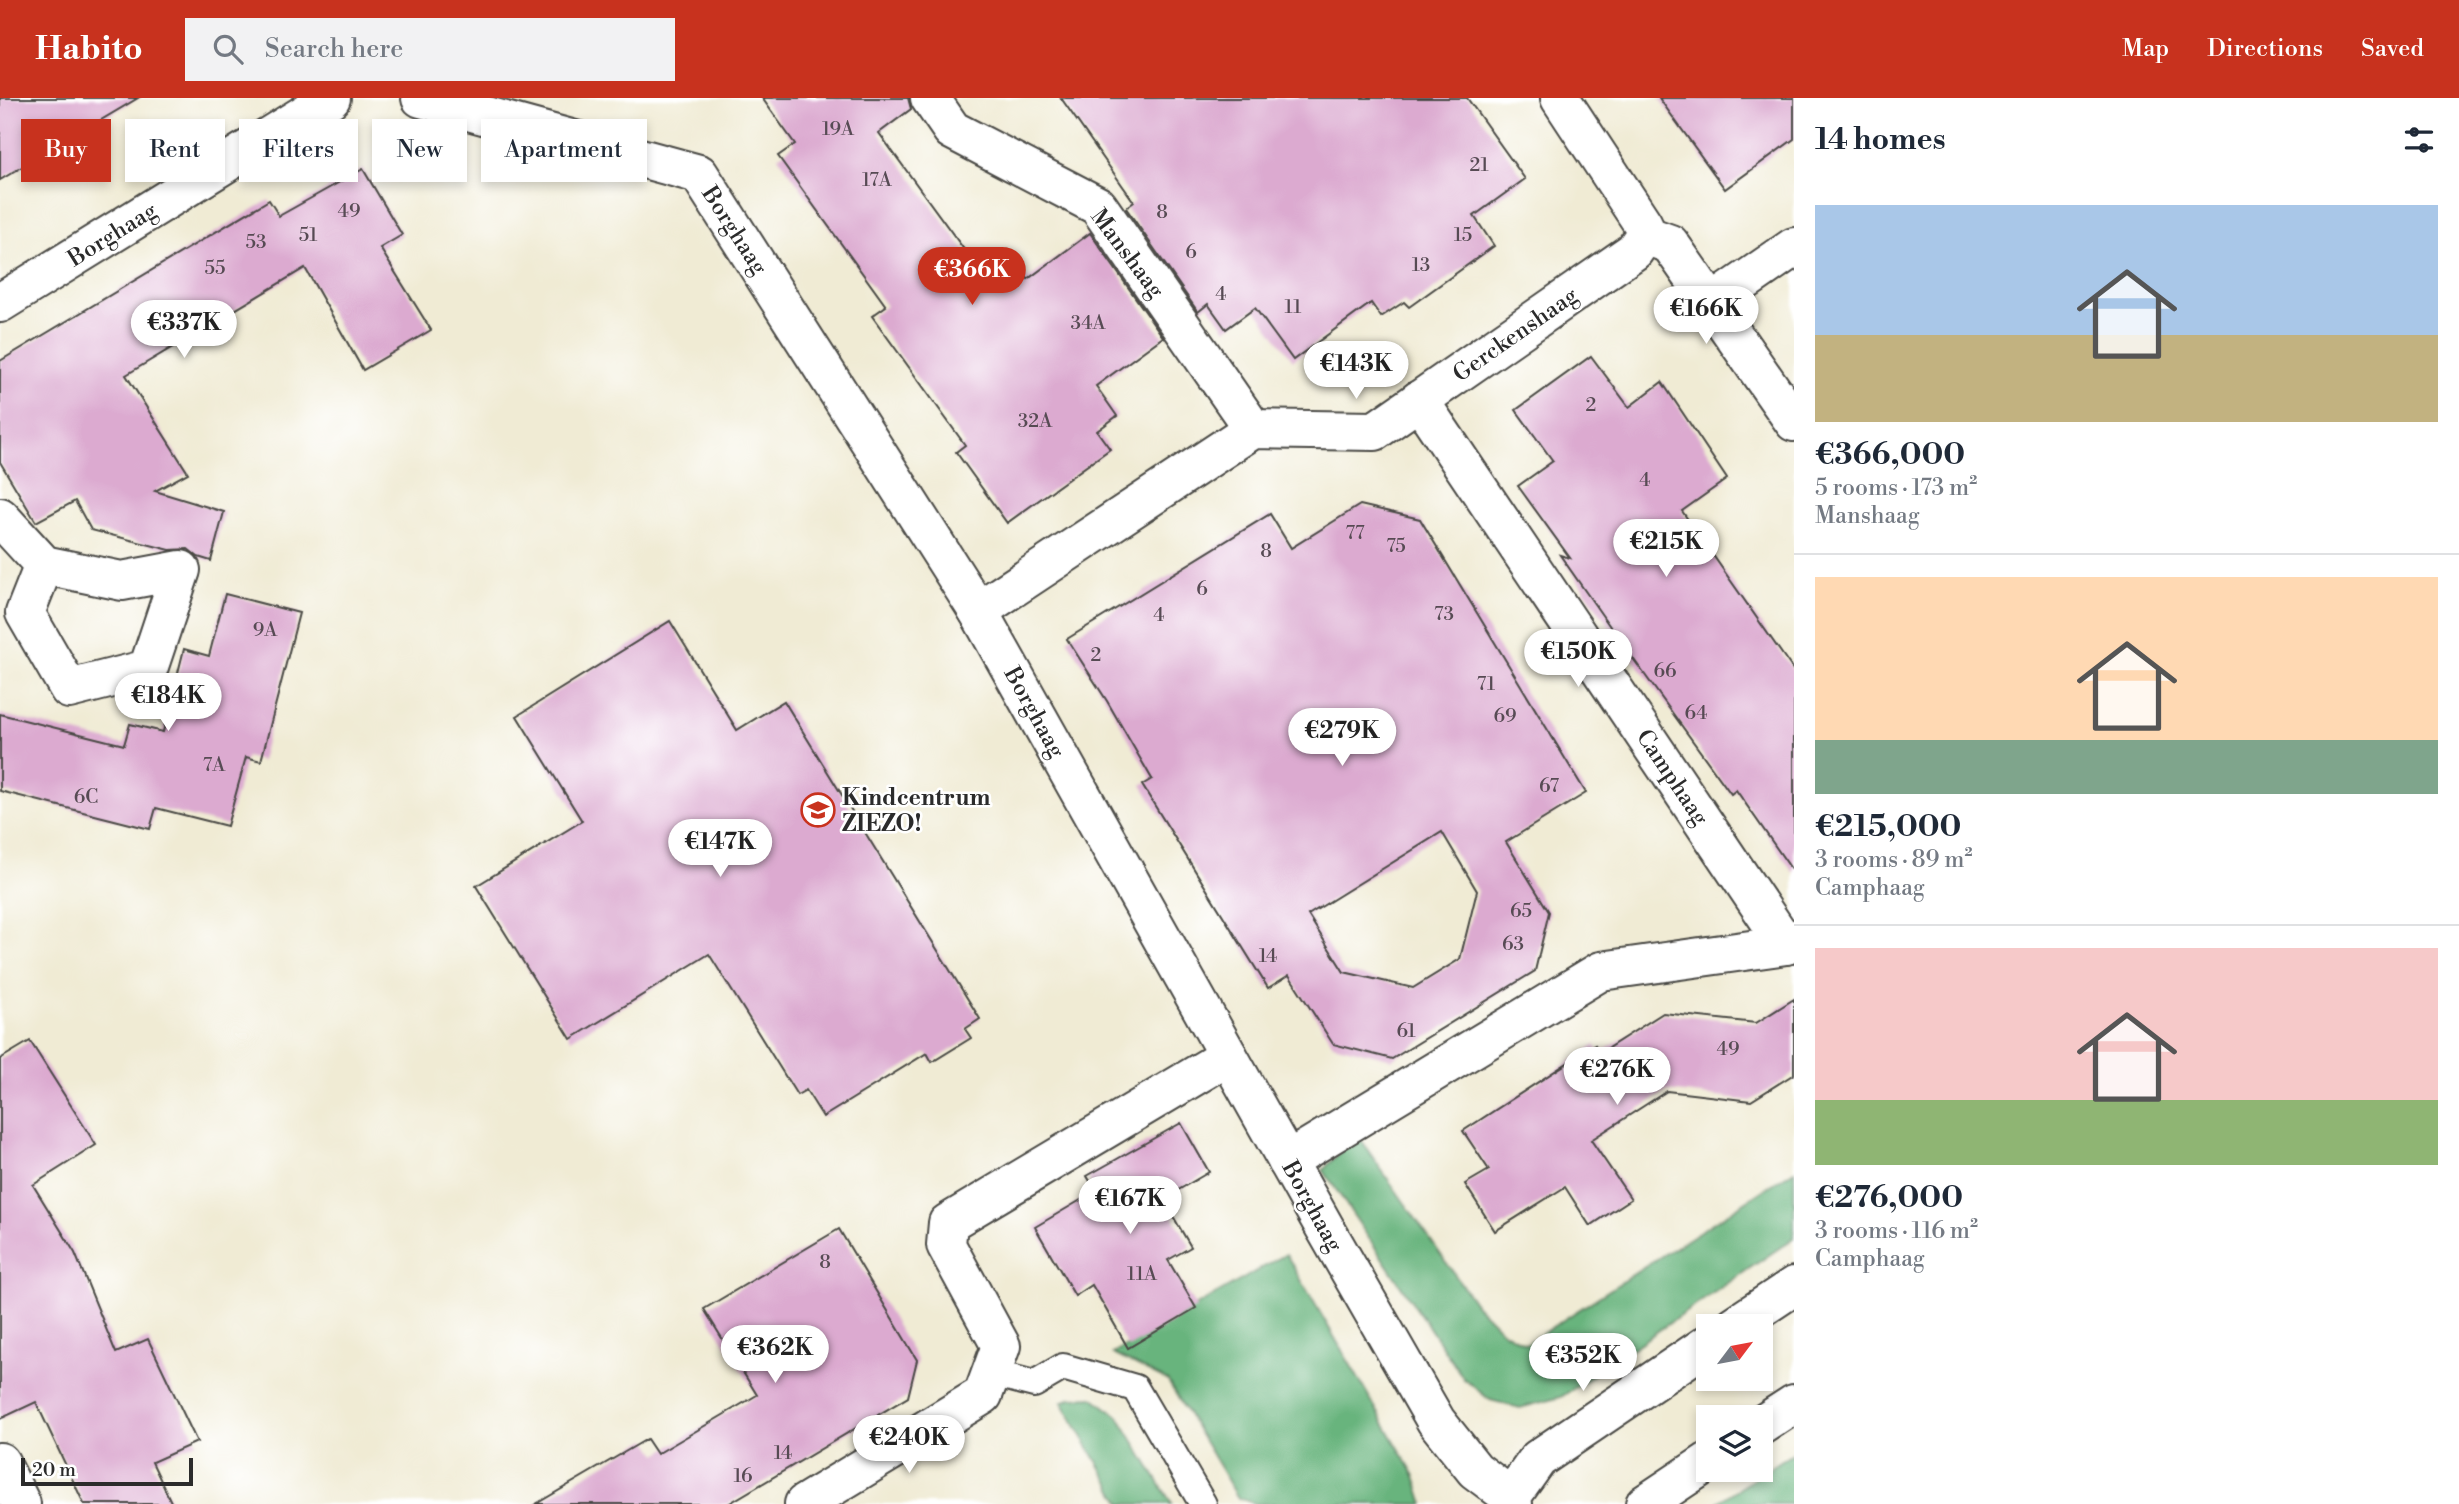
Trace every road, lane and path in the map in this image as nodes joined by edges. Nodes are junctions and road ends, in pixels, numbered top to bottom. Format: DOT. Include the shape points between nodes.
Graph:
graph roads {
  1 [pos="421,98"];
  2 [pos="930,98"];
  3 [pos="1560,98"];
  4 [pos="320,101"];
  5 [pos="1645,235"];
  6 [pos="1794,247"];
  7 [pos="0,303"];
  8 [pos="1713,303"];
  9 [pos="1419,400"];
  10 [pos="1794,422"];
  11 [pos="1253,429"];
  12 [pos="0,517"];
  13 [pos="44,565"];
  14 [pos="978,611"];
  15 [pos="1790,942"];
  16 [pos="1228,1056"];
  17 [pos="1287,1161"];
  18 [pos="1794,1286"];
  19 [pos="1752,1314"];
  20 [pos="1696,1352"];
  21 [pos="987,1384"];
  22 [pos="1794,1404"];
  23 [pos="1773,1418"];
  24 [pos="0,1462"];
  25 [pos="1696,1470"];
  26 [pos="1512,1501"];
  27 [pos="22,1504"];
  28 [pos="804,1504"];
  29 [pos="1203,1504"];
  30 [pos="1645,1504"];
  1 -- 14 [label="street, Borghaag" via="699,174"];
  2 -- 11 [label="street, Manshaag" via="952,131 1098,205"];
  3 -- 5 [label="street" via="1637,213"];
  4 -- 7 [label="street, Borghaag"];
  5 -- 8 [label="street" via="1670,244"];
  5 -- 9 [label="street, Gerckenshaag" via="1634,251"];
  6 -- 8 [label="street"];
  8 -- 10 [label="street"];
  9 -- 11 [label="street, Gerckenshaag" via="1375,431"];
  9 -- 15 [label="street, Camphaag"];
  11 -- 14 [label="street"];
  12 -- 13 [label="street"];
  14 -- 16 [label="street, Borghaag"];
  15 -- 17 [label="street, Camphaag" via="1601,971"];
  16 -- 17 [label="street, Borghaag"];
  16 -- 21 [label="street" via="948,1223 946,1245 1001,1346"];
  17 -- 26 [label="street, Borghaag" via="1437,1422 1475,1470"];
  18 -- 19 [label="street"];
  20 -- 26 [label="street" via="1538,1459"];
  21 -- 28 [label="street"];
  21 -- 29 [label="lane" via="1034,1384 1063,1367 1135,1388"];
  22 -- 23 [label="street"];
  24 -- 27 [label="street"];
  25 -- 30 [label="street"];
}
